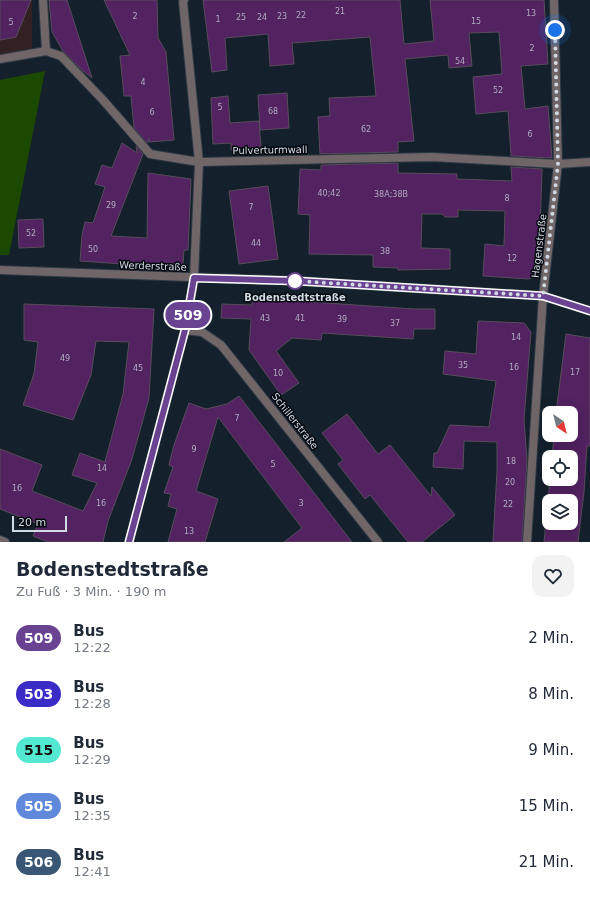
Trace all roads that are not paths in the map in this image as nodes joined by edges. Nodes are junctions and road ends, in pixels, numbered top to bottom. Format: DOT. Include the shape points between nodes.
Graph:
graph roads {
  1 [pos="43,0"];
  2 [pos="184,0"];
  3 [pos="554,0"];
  4 [pos="46,51"];
  5 [pos="0,59"];
  6 [pos="199,162"];
  7 [pos="590,162"];
  8 [pos="558,164"];
  9 [pos="0,270"];
  10 [pos="194,278"];
  11 [pos="543,296"];
  12 [pos="590,310"];
  13 [pos="185,330"];
  14 [pos="0,540"];
  15 [pos="5,542"];
  16 [pos="129,542"];
  17 [pos="378,542"];
  18 [pos="527,542"];
  1 -- 4 [label="street"];
  2 -- 6 [label="street"];
  3 -- 8 [label="street, Hagenstraße"];
  4 -- 5 [label="street"];
  4 -- 6 [label="street, Pulverturmwall" via="61,56 150,154"];
  6 -- 8 [label="street, Pulverturmwall" via="432,157"];
  6 -- 10 [label="street"];
  7 -- 8 [label="street, Pulverturmwall"];
  8 -- 11 [label="street, Hagenstraße"];
  9 -- 10 [label="street, Werderstraße"];
  10 -- 11 [label="street, Werderstraße" via="298,281"];
  10 -- 13 [label="street"];
  11 -- 12 [label="street, Werderstraße"];
  11 -- 18 [label="street, Hagenstraße"];
  13 -- 16 [label="street"];
  13 -- 17 [label="street, Schillerstraße" via="202,332 221,345"];
  14 -- 15 [label="street"];
}
